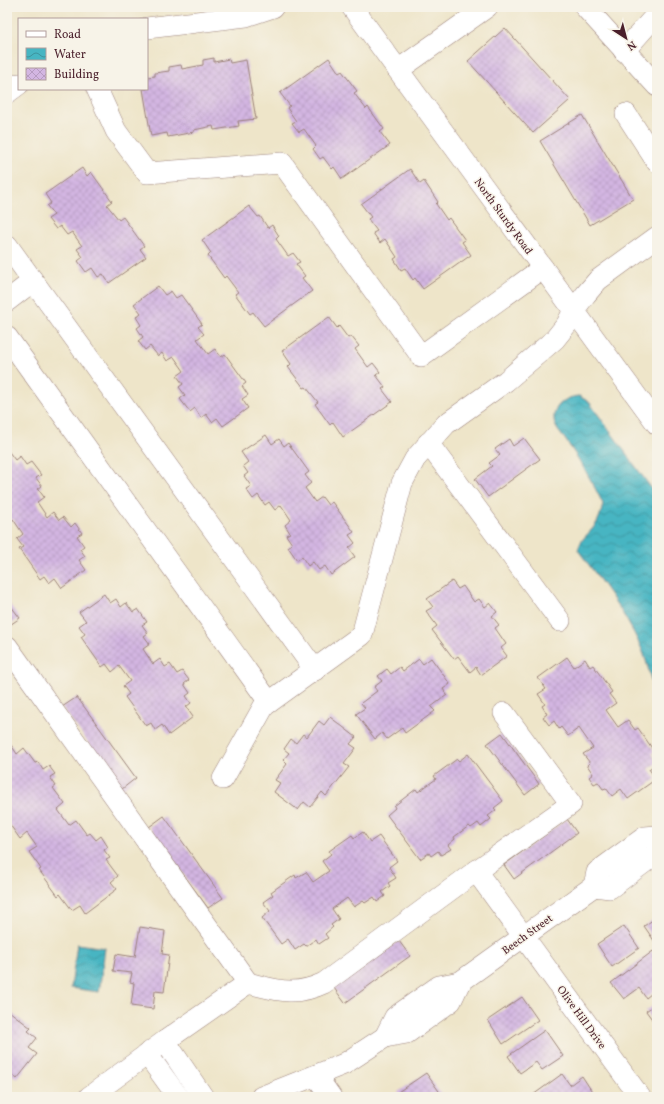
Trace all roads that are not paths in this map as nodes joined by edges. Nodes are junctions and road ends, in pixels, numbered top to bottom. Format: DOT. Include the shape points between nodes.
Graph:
graph roads {
  1 [pos="273,7"];
  2 [pos="352,7"];
  3 [pos="487,7"];
  4 [pos="585,7"];
  5 [pos="657,14"];
  6 [pos="148,28"];
  7 [pos="624,51"];
  8 [pos="398,70"];
  9 [pos="18,85"];
  10 [pos="657,86"];
  11 [pos="97,90"];
  12 [pos="7,92"];
  13 [pos="626,114"];
  14 [pos="657,162"];
  15 [pos="657,238"];
  16 [pos="7,245"];
  17 [pos="543,268"];
  18 [pos="33,281"];
  19 [pos="7,301"];
  20 [pos="574,310"];
  21 [pos="7,336"];
  22 [pos="657,424"];
  23 [pos="428,443"];
  24 [pos="560,621"];
  25 [pos="7,646"];
  26 [pos="315,670"];
  27 [pos="269,702"];
  28 [pos="504,713"];
  29 [pos="223,779"];
  30 [pos="657,836"];
  31 [pos="657,853"];
  32 [pos="476,871"];
  33 [pos="594,886"];
  34 [pos="524,937"];
  35 [pos="248,983"];
  36 [pos="165,1041"];
  37 [pos="147,1054"];
  38 [pos="316,1076"];
  39 [pos="89,1097"];
  40 [pos="178,1097"];
  41 [pos="203,1097"];
  42 [pos="261,1097"];
  43 [pos="331,1097"];
  44 [pos="640,1097"];
  1 -- 6 [label="street" via="239,17"];
  2 -- 8 [label="street, North Sturdy Road"];
  3 -- 8 [label="street"];
  4 -- 7 [label="street"];
  5 -- 7 [label="street"];
  7 -- 10 [label="street"];
  8 -- 17 [label="street, North Sturdy Road"];
  9 -- 12 [label="street"];
  11 -- 17 [label="street" via="116,131 147,173 282,163 421,356"];
  13 -- 14 [label="street"];
  15 -- 20 [label="street" via="598,280"];
  16 -- 18 [label="street"];
  17 -- 20 [label="street, North Sturdy Road"];
  18 -- 19 [label="street"];
  18 -- 26 [label="street"];
  20 -- 22 [label="street, North Sturdy Road"];
  20 -- 23 [label="street" via="555,339 506,381 446,424"];
  21 -- 27 [label="street"];
  23 -- 24 [label="street"];
  23 -- 26 [label="street" via="415,459 402,483 362,635"];
  25 -- 35 [label="street"];
  26 -- 27 [label="street"];
  27 -- 29 [label="street" via="264,706"];
  28 -- 32 [label="street" via="571,804"];
  30 -- 33 [label="street" via="645,837 597,872"];
  31 -- 33 [label="street" via="610,888"];
  32 -- 34 [label="street, Olive Hill Drive"];
  32 -- 35 [label="street" via="324,983 296,992"];
  33 -- 34 [label="street, Beech Street"];
  34 -- 38 [label="street, Beech Street" via="460,982 451,1001 414,1029 385,1037 344,1064"];
  34 -- 44 [label="street, Olive Hill Drive"];
  35 -- 36 [label="street"];
  36 -- 37 [label="street"];
  36 -- 41 [label="street"];
  37 -- 39 [label="street"];
  37 -- 40 [label="street"];
  38 -- 42 [label="street, Beech Street"];
  38 -- 43 [label="street"];
}
